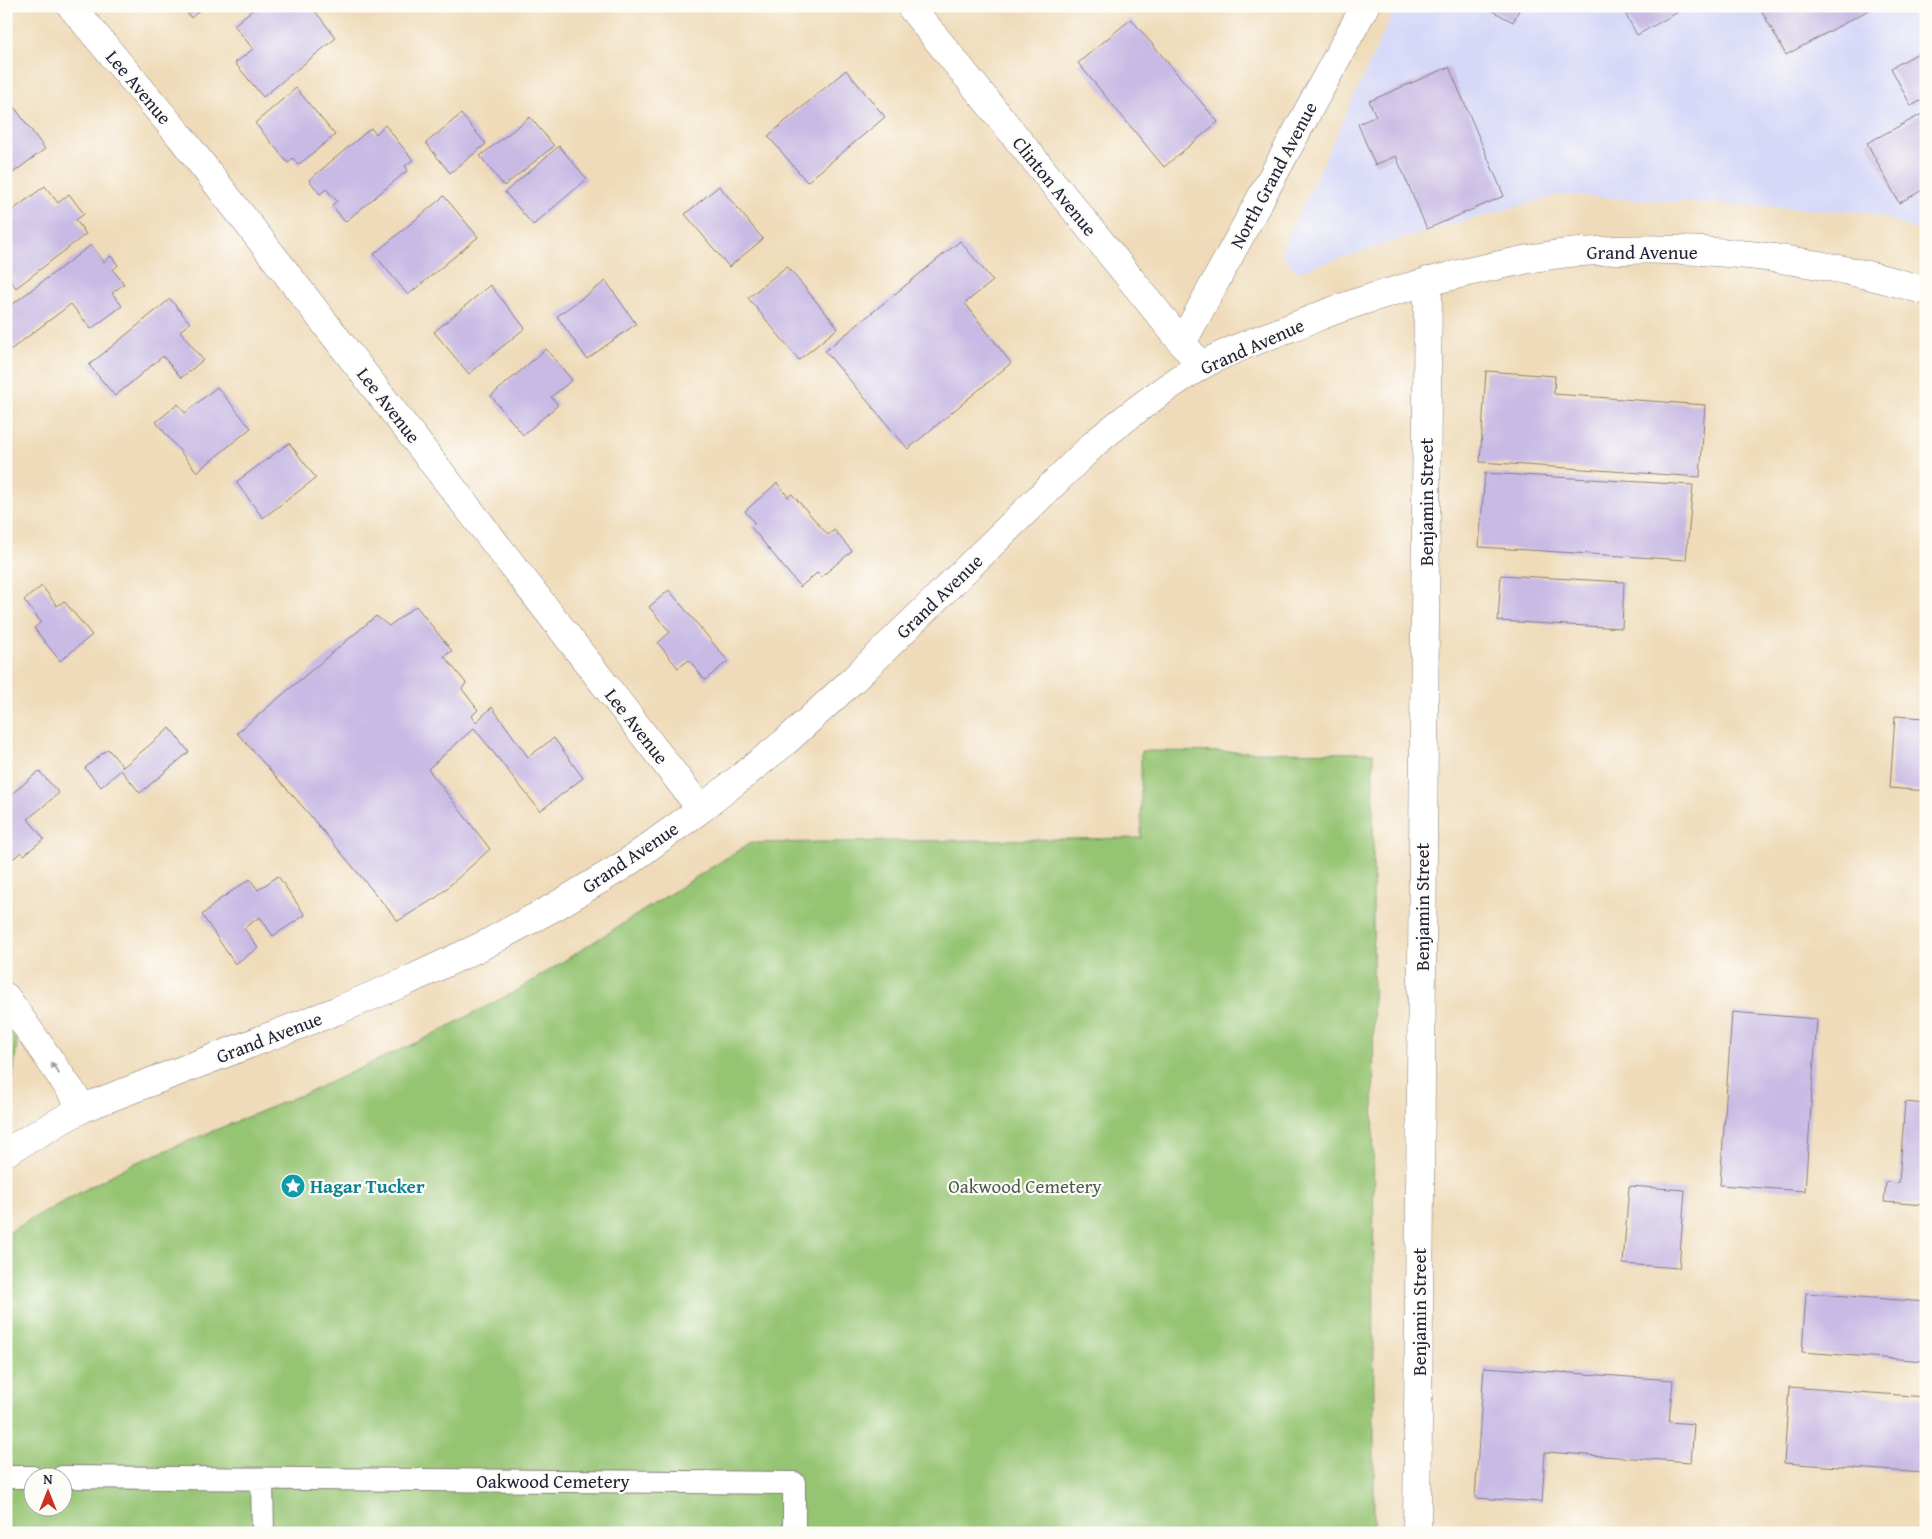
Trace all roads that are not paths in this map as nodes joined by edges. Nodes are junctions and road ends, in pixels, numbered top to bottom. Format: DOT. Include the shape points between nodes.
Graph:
graph roads {
  1 [pos="71,6"];
  2 [pos="910,6"];
  3 [pos="1365,6"];
  4 [pos="1428,281"];
  5 [pos="1926,291"];
  6 [pos="1182,343"];
  7 [pos="1201,366"];
  8 [pos="701,809"];
  9 [pos="6,997"];
  10 [pos="83,1108"];
  11 [pos="6,1152"];
  12 [pos="6,1477"];
  13 [pos="22,1477"];
  14 [pos="72,1477"];
  15 [pos="262,1479"];
  16 [pos="263,1533"];
  17 [pos="794,1533"];
  18 [pos="1417,1533"];
  1 -- 8 [label="street, Lee Avenue" via="180,136"];
  2 -- 6 [label="street, Clinton Avenue"];
  3 -- 6 [label="street, North Grand Avenue"];
  4 -- 5 [label="street, Grand Avenue" via="1520,260 1638,249 1705,252 1838,268"];
  4 -- 7 [label="street, Grand Avenue" via="1348,305 1247,344"];
  4 -- 18 [label="street, Benjamin Street"];
  6 -- 7 [label="street, Clinton Avenue"];
  7 -- 8 [label="street, Grand Avenue" via="1138,407 1096,442 854,679 784,743"];
  8 -- 10 [label="street, Grand Avenue" via="624,865 482,946 336,1011"];
  10 -- 9 [label="street, one-way"];
  10 -- 11 [label="street, Grand Avenue"];
  12 -- 13 [label="lane"];
  14 -- 15 [label="lane, Oakwood Cemetery"];
  15 -- 16 [label="lane"];
  15 -- 17 [label="lane, Oakwood Cemetery" via="794,1483"];
}
